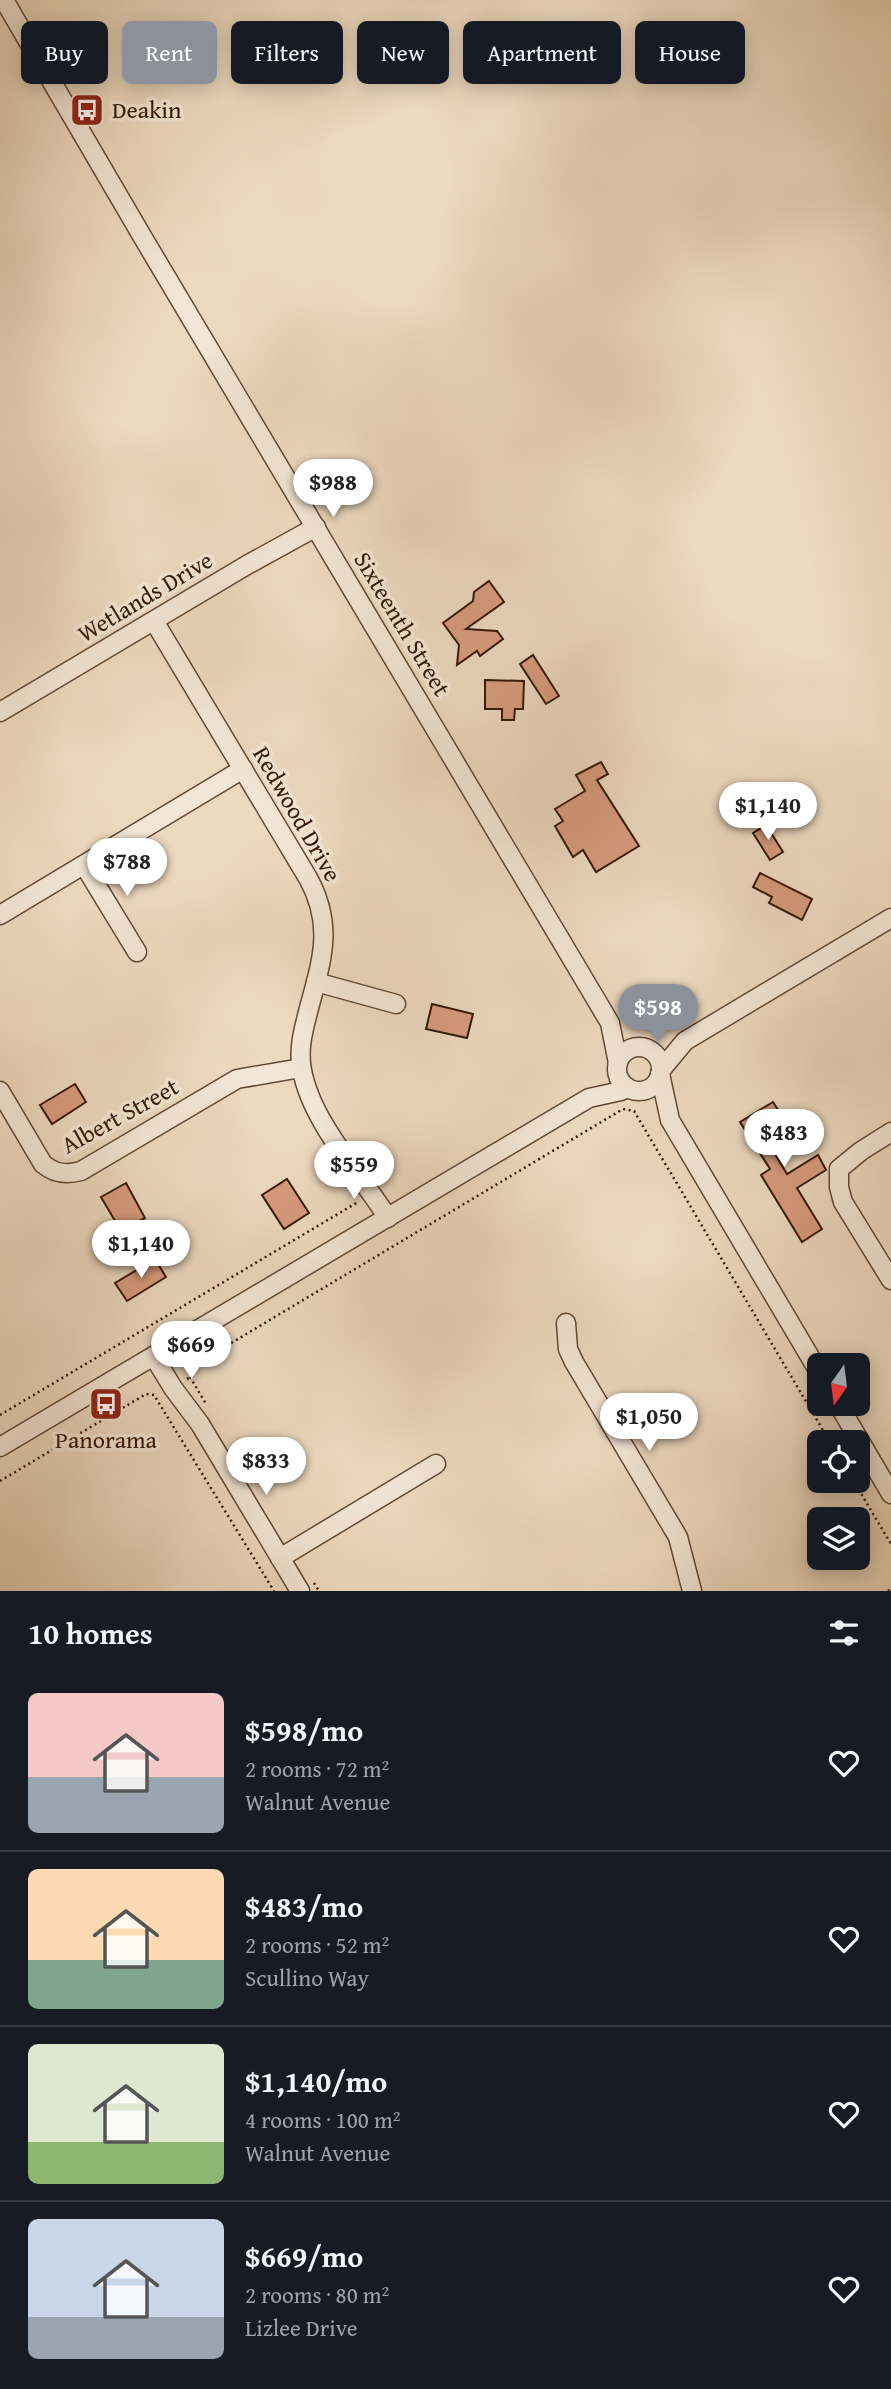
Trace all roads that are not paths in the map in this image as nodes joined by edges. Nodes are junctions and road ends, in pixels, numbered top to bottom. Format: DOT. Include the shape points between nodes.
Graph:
graph roads {
  1 [pos="4,0"];
  2 [pos="0,3"];
  3 [pos="21,31"];
  4 [pos="21,32"];
  5 [pos="52,84"];
  6 [pos="316,527"];
  7 [pos="154,621"];
  8 [pos="0,712"];
  9 [pos="243,769"];
  10 [pos="85,865"];
  11 [pos="0,915"];
  12 [pos="891,918"];
  13 [pos="137,952"];
  14 [pos="316,982"];
  15 [pos="396,1004"];
  16 [pos="610,1023"];
  17 [pos="685,1041"];
  18 [pos="645,1049"];
  19 [pos="617,1065"];
  20 [pos="301,1068"];
  21 [pos="660,1072"];
  22 [pos="633,1089"];
  23 [pos="0,1091"];
  24 [pos="589,1098"];
  25 [pos="670,1120"];
  26 [pos="891,1132"];
  27 [pos="350,1164"];
  28 [pos="383,1221"];
  29 [pos="891,1280"];
  30 [pos="566,1323"];
  31 [pos="808,1353"];
  32 [pos="158,1355"];
  33 [pos="845,1416"];
  34 [pos="200,1424"];
  35 [pos="0,1447"];
  36 [pos="436,1464"];
  37 [pos="891,1494"];
  38 [pos="280,1558"];
  39 [pos="300,1591"];
  40 [pos="692,1591"];
  1 -- 3 [label="street, Sixteenth Street"];
  2 -- 4 [label="street, Sixteenth Street"];
  5 -- 6 [label="street, Sixteenth Street"];
  6 -- 7 [label="street, Wetlands Drive"];
  6 -- 16 [label="street, Sixteenth Street"];
  7 -- 8 [label="street, Wetlands Drive"];
  7 -- 9 [label="street, Redwood Drive"];
  9 -- 10 [label="street"];
  9 -- 14 [label="street, Redwood Drive" via="320,904 325,937"];
  10 -- 11 [label="street"];
  10 -- 13 [label="street"];
  12 -- 17 [label="street"];
  14 -- 15 [label="street"];
  14 -- 20 [label="street, Redwood Drive" via="302,1038"];
  16 -- 18 [label="street, Sixteenth Street"];
  16 -- 19 [label="street, Sixteenth Street"];
  17 -- 18 [label="street"];
  17 -- 21 [label="street"];
  18 -- 19 [label="street" via="626,1051"];
  18 -- 21 [label="street" via="660,1063"];
  19 -- 22 [label="street" via="618,1075"];
  19 -- 24 [label="street"];
  20 -- 23 [label="street, Albert Street" via="237,1079 72,1173 55,1172 43,1164"];
  20 -- 27 [label="street, Redwood Drive" via="309,1096"];
  21 -- 22 [label="street" via="652,1086"];
  21 -- 25 [label="street"];
  22 -- 24 [label="street"];
  22 -- 25 [label="street"];
  24 -- 28 [label="street"];
  25 -- 31 [label="street"];
  26 -- 29 [label="street" via="839,1169 839,1186 843,1202"];
  27 -- 28 [label="street, Redwood Drive" via="373,1194"];
  27 -- 28 [label="street, Redwood Drive" via="364,1199"];
  28 -- 32 [label="street"];
  30 -- 40 [label="street" via="574,1362 678,1537"];
  32 -- 34 [label="street" via="173,1388"];
  32 -- 34 [label="street" via="181,1383"];
  32 -- 35 [label="street"];
  33 -- 37 [label="street"];
  34 -- 38 [label="street"];
  36 -- 38 [label="street"];
  38 -- 39 [label="street"];
}
